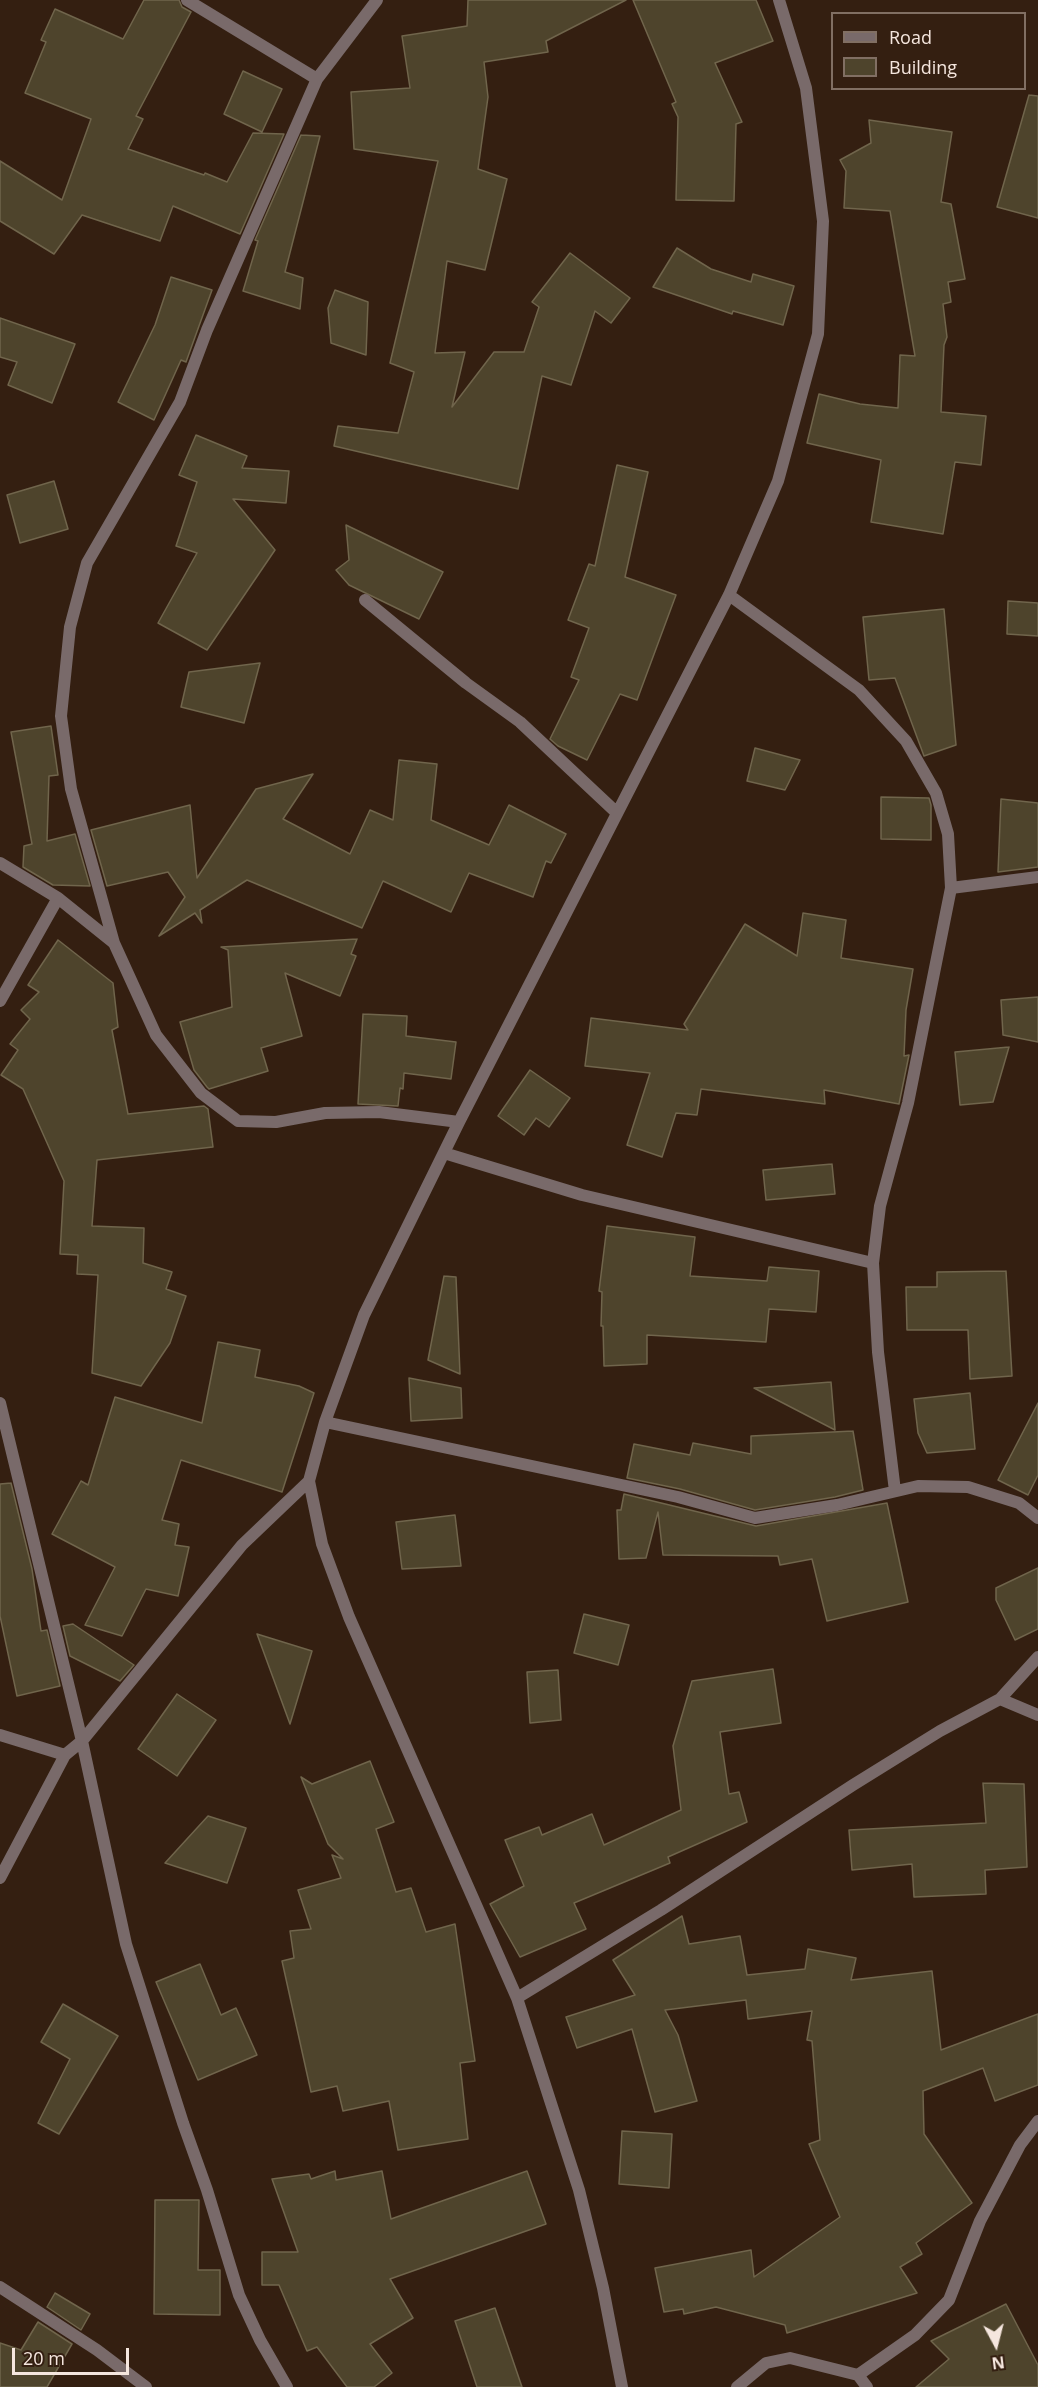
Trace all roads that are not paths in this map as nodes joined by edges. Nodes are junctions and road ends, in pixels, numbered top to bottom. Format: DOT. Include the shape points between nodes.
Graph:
graph roads {
  1 [pos="187,0"];
  2 [pos="377,0"];
  3 [pos="779,0"];
  4 [pos="316,79"];
  5 [pos="729,595"];
  6 [pos="365,600"];
  7 [pos="617,813"];
  8 [pos="0,863"];
  9 [pos="1038,877"];
  10 [pos="951,888"];
  11 [pos="58,898"];
  12 [pos="114,943"];
  13 [pos="0,1001"];
  14 [pos="459,1122"];
  15 [pos="444,1153"];
  16 [pos="873,1263"];
  17 [pos="0,1403"];
  18 [pos="325,1422"];
  19 [pos="309,1481"];
  20 [pos="895,1491"];
  21 [pos="1038,1518"];
  22 [pos="1038,1657"];
  23 [pos="1000,1699"];
  24 [pos="1038,1715"];
  25 [pos="0,1735"];
  26 [pos="82,1741"];
  27 [pos="65,1755"];
  28 [pos="0,1878"];
  29 [pos="517,1998"];
  30 [pos="1038,2121"];
  31 [pos="0,2287"];
  32 [pos="858,2375"];
  33 [pos="146,2387"];
  34 [pos="287,2387"];
  35 [pos="622,2387"];
  36 [pos="737,2387"];
  37 [pos="867,2387"];
  1 -- 4 [label="street"];
  2 -- 4 [label="street"];
  3 -- 5 [label="street" via="806,88 823,221 818,334 778,481"];
  4 -- 12 [label="street" via="207,330 180,402 87,563 70,627 61,716 71,789"];
  5 -- 7 [label="street"];
  5 -- 10 [label="street" via="859,690 906,741 936,793 948,834"];
  6 -- 7 [label="street" via="520,722"];
  7 -- 14 [label="street"];
  8 -- 11 [label="street"];
  9 -- 10 [label="street"];
  10 -- 16 [label="street" via="908,1103 880,1206"];
  11 -- 12 [label="street"];
  11 -- 13 [label="street"];
  12 -- 14 [label="street" via="156,1035 201,1093 238,1120 276,1122 325,1113 379,1112"];
  14 -- 15 [label="street"];
  15 -- 16 [label="street" via="582,1195"];
  15 -- 18 [label="street" via="364,1315"];
  16 -- 20 [label="street" via="878,1352"];
  17 -- 26 [label="street"];
  18 -- 19 [label="street"];
  18 -- 20 [label="street" via="572,1473 755,1518"];
  19 -- 26 [label="street" via="242,1545"];
  19 -- 29 [label="street" via="322,1544 349,1617"];
  20 -- 21 [label="street" via="918,1486 968,1488 1019,1503"];
  22 -- 23 [label="street"];
  23 -- 24 [label="street"];
  23 -- 29 [label="street" via="931,1737"];
  25 -- 27 [label="street"];
  26 -- 27 [label="street"];
  26 -- 34 [label="street" via="126,1944 238,2295"];
  27 -- 28 [label="street"];
  29 -- 35 [label="street" via="579,2190"];
  30 -- 32 [label="street" via="1020,2145 981,2221 949,2300 915,2335"];
  31 -- 33 [label="street"];
  32 -- 36 [label="street" via="790,2358 766,2363"];
  32 -- 37 [label="street"];
}
